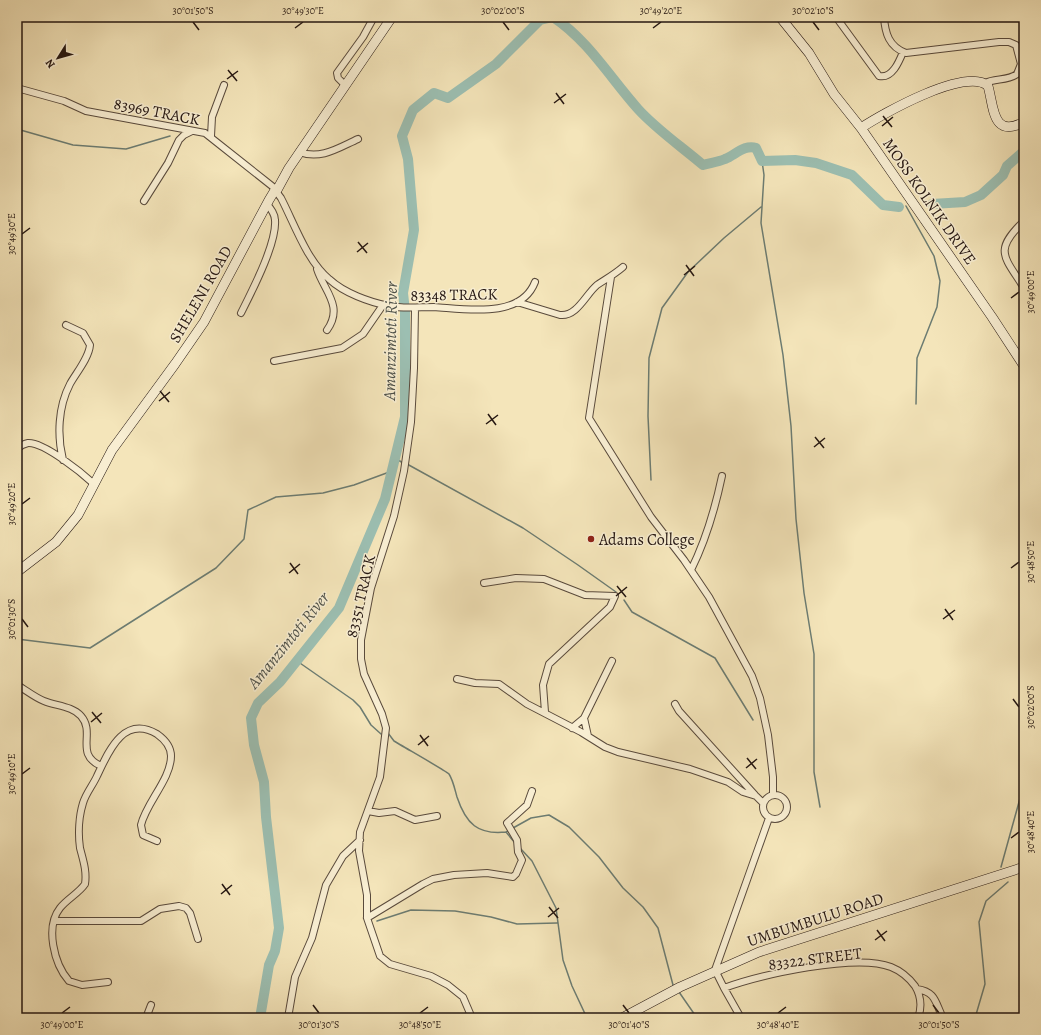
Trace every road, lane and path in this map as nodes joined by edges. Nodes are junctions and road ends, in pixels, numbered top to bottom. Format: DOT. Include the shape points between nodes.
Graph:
graph roads {
  1 [pos="374,17"];
  2 [pos="392,17"];
  3 [pos="780,17"];
  4 [pos="836,17"];
  5 [pos="884,17"];
  6 [pos="903,52"];
  7 [pos="984,83"];
  8 [pos="345,85"];
  9 [pos="224,86"];
  10 [pos="17,88"];
  11 [pos="1024,122"];
  12 [pos="861,128"];
  13 [pos="192,131"];
  14 [pos="211,136"];
  15 [pos="358,139"];
  16 [pos="299,152"];
  17 [pos="276,190"];
  18 [pos="144,201"];
  19 [pos="267,204"];
  20 [pos="1024,221"];
  21 [pos="316,265"];
  22 [pos="623,267"];
  23 [pos="611,277"];
  24 [pos="535,282"];
  25 [pos="1024,288"];
  26 [pos="517,302"];
  27 [pos="383,305"];
  28 [pos="412,308"];
  29 [pos="242,313"];
  30 [pos="66,325"];
  31 [pos="327,330"];
  32 [pos="274,361"];
  33 [pos="1024,366"];
  34 [pos="17,449"];
  35 [pos="63,460"];
  36 [pos="722,476"];
  37 [pos="94,484"];
  38 [pos="691,570"];
  39 [pos="17,572"];
  40 [pos="484,583"];
  41 [pos="612,661"];
  42 [pos="457,679"];
  43 [pos="17,685"];
  44 [pos="675,704"];
  45 [pos="545,712"];
  46 [pos="584,718"];
  47 [pos="572,728"];
  48 [pos="588,736"];
  49 [pos="101,766"];
  50 [pos="532,791"];
  51 [pos="773,794"];
  52 [pos="756,796"];
  53 [pos="763,803"];
  54 [pos="368,811"];
  55 [pos="437,816"];
  56 [pos="769,818"];
  57 [pos="360,840"];
  58 [pos="157,841"];
  59 [pos="1024,867"];
  60 [pos="367,918"];
  61 [pos="54,921"];
  62 [pos="198,939"];
  63 [pos="715,970"];
  64 [pos="108,982"];
  65 [pos="724,988"];
  66 [pos="917,989"];
  67 [pos="151,1005"];
  68 [pos="146,1018"];
  69 [pos="288,1018"];
  70 [pos="472,1018"];
  71 [pos="622,1018"];
  72 [pos="741,1018"];
  73 [pos="918,1018"];
  74 [pos="943,1018"];
  1 -- 8 [label="street" via="337,73"];
  2 -- 8 [label="street, SHELENI ROAD"];
  3 -- 12 [label="street, MOSS KOLNIK DRIVE" via="809,53 834,94"];
  4 -- 6 [label="street" via="879,76 885,76 893,71"];
  5 -- 6 [label="street" via="888,39"];
  6 -- 7 [label="street" via="915,53 1000,42 1016,45 1021,64 1018,74 1011,78"];
  7 -- 11 [label="street" via="988,86 997,121 1008,126"];
  7 -- 12 [label="street" via="978,80 966,82 929,93"];
  8 -- 16 [label="street, SHELENI ROAD"];
  9 -- 14 [label="street" via="212,117"];
  10 -- 13 [label="street, 83969 TRACK" via="86,110"];
  12 -- 33 [label="street, MOSS KOLNIK DRIVE"];
  13 -- 14 [label="street, 83969 TRACK"];
  13 -- 18 [label="street" via="179,140"];
  14 -- 17 [label="street, 83969 TRACK"];
  15 -- 16 [label="street" via="325,154 310,155"];
  16 -- 17 [label="street, SHELENI ROAD"];
  17 -- 19 [label="street, SHELENI ROAD"];
  17 -- 21 [label="street, 83348 TRACK"];
  19 -- 29 [label="street" via="275,218 275,229"];
  19 -- 37 [label="street, SHELENI ROAD" via="204,322 122,435"];
  20 -- 25 [label="street" via="1011,234 1004,251 1005,258"];
  21 -- 27 [label="street, 83348 TRACK" via="338,287"];
  21 -- 31 [label="street" via="333,304 334,319"];
  22 -- 23 [label="street"];
  23 -- 26 [label="street" via="597,285 581,304 566,315"];
  23 -- 38 [label="street" via="589,418 651,517"];
  24 -- 26 [label="street, 83348 TRACK" via="529,294"];
  26 -- 28 [label="street, 83348 TRACK" via="494,309"];
  27 -- 28 [label="street, 83348 TRACK"];
  27 -- 32 [label="street" via="363,334 342,348"];
  28 -- 54 [label="street, 83351 TRACK" via="414,368 411,422 404,471 394,516 371,588 361,640 364,674 386,728 380,777"];
  30 -- 35 [label="street" via="83,333 90,345 65,397 59,438"];
  34 -- 35 [label="street" via="22,445 35,444"];
  35 -- 37 [label="street"];
  36 -- 38 [label="street" via="711,521"];
  37 -- 39 [label="street, SHELENI ROAD" via="68,529 41,555"];
  38 -- 51 [label="street" via="719,614 752,676 760,698 772,758"];
  40 -- 45 [label="street" via="516,578 544,579 585,595 615,596 610,607 549,664 543,685"];
  41 -- 46 [label="street"];
  42 -- 45 [label="street" via="499,684 527,704"];
  43 -- 49 [label="street" via="43,701 72,709 81,715 86,729 88,756"];
  44 -- 52 [label="street"];
  45 -- 47 [label="street"];
  46 -- 47 [label="street"];
  46 -- 48 [label="street"];
  47 -- 48 [label="street"];
  48 -- 52 [label="street" via="618,752 690,769 728,782 743,792"];
  49 -- 58 [label="street" via="118,738 131,731 151,732 167,743 170,763 141,825 143,834"];
  49 -- 61 [label="street" via="86,796 80,818 80,846 85,884 60,909"];
  50 -- 60 [label="street" via="527,805 507,823 517,840 522,860 514,876 510,878 487,873 454,875 434,880"];
  51 -- 53 [label="street"];
  51 -- 56 [label="street" via="783,798 787,804 786,811 779,818"];
  52 -- 53 [label="street"];
  53 -- 56 [label="street" via="764,813"];
  54 -- 55 [label="street" via="395,811 415,820"];
  54 -- 57 [label="street, 83351 TRACK" via="360,832"];
  56 -- 63 [label="street"];
  57 -- 60 [label="street, 83351 TRACK" via="359,851 367,895"];
  57 -- 69 [label="street" via="343,856 326,884 312,938 295,977"];
  59 -- 63 [label="street, UMBUMBULU ROAD" via="759,952"];
  60 -- 70 [label="street, 83351 TRACK" via="382,958 390,964 431,976 448,985 463,997"];
  61 -- 62 [label="street" via="141,921 160,909 178,906 186,908 190,913"];
  61 -- 64 [label="street" via="52,929 55,950 59,964 69,981 82,985"];
  63 -- 65 [label="street"];
  63 -- 71 [label="street, UMBUMBULU ROAD"];
  65 -- 66 [label="street, 83322 STREET" via="791,970 868,963 895,969 906,976"];
  65 -- 72 [label="street"];
  66 -- 73 [label="street" via="921,1005"];
  66 -- 74 [label="street" via="928,991 934,997"];
  67 -- 68 [label="street"];
}
